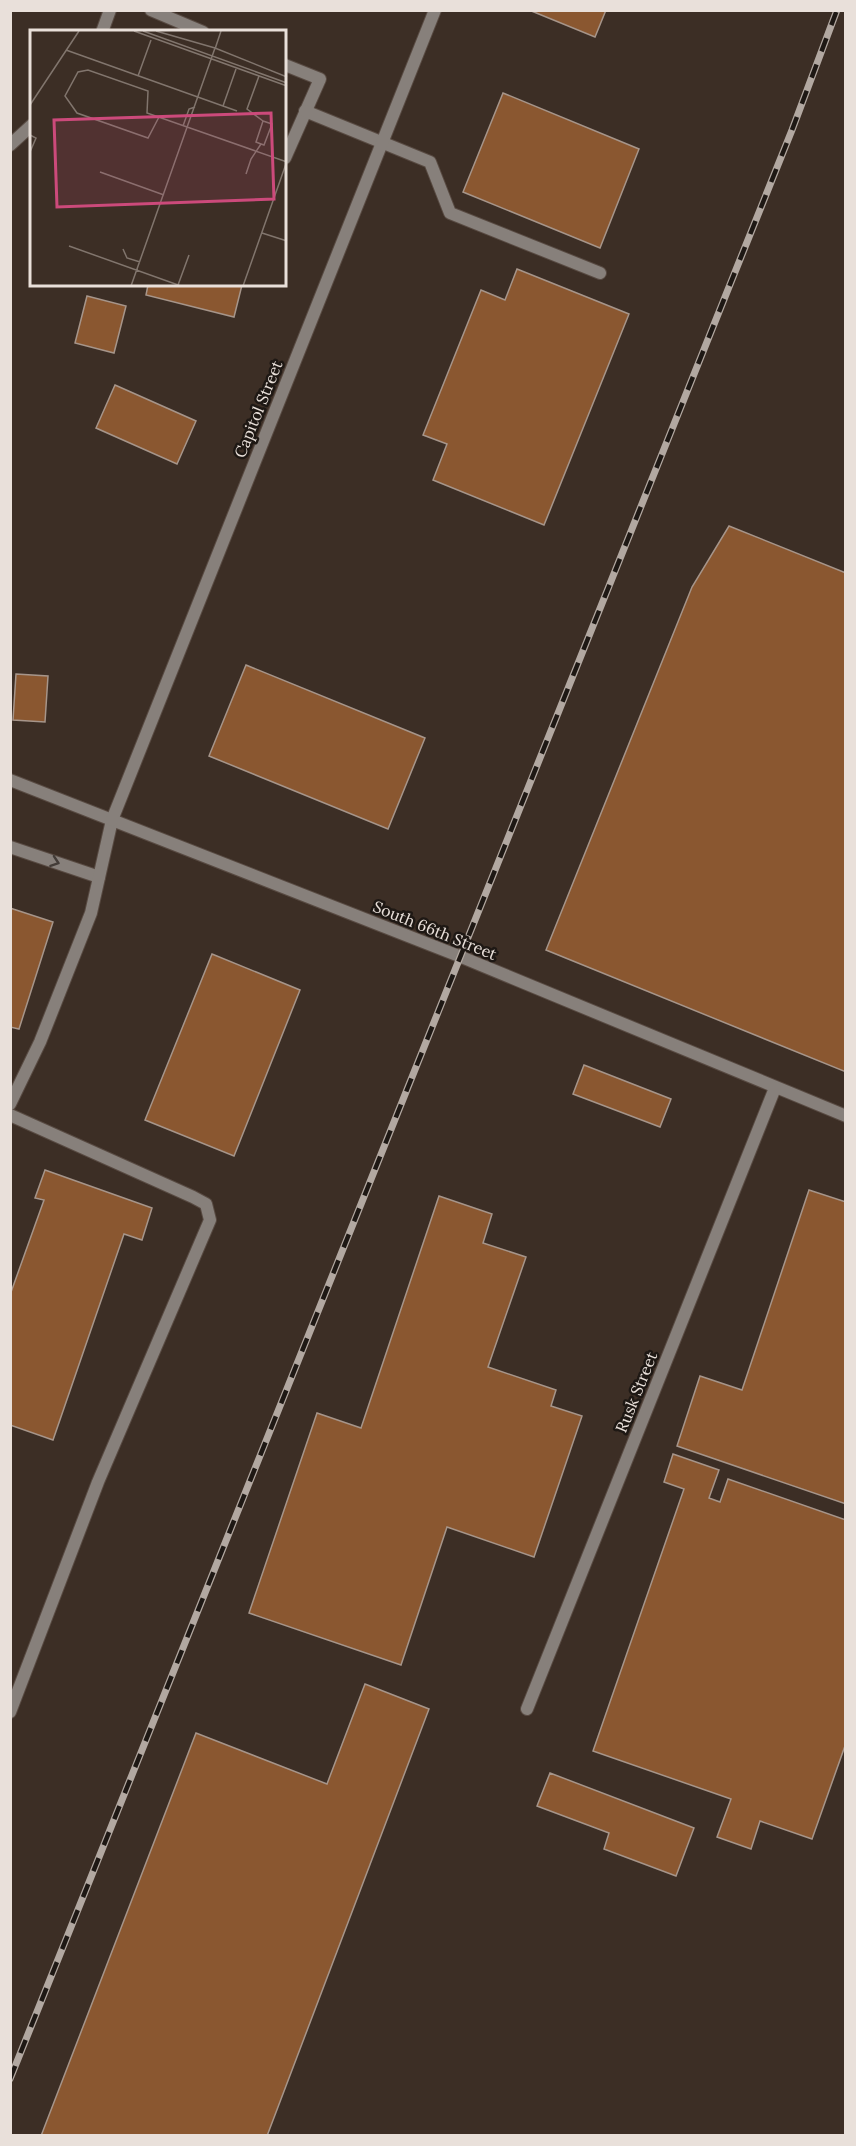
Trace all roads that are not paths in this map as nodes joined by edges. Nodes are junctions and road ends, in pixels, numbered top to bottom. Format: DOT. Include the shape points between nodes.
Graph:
graph roads {
  1 [pos="110,10"];
  2 [pos="151,10"];
  3 [pos="435,10"];
  4 [pos="103,30"];
  5 [pos="198,30"];
  6 [pos="286,65"];
  7 [pos="305,111"];
  8 [pos="30,127"];
  9 [pos="382,142"];
  10 [pos="10,145"];
  11 [pos="286,156"];
  12 [pos="600,273"];
  13 [pos="10,780"];
  14 [pos="112,820"];
  15 [pos="10,847"];
  16 [pos="99,877"];
  17 [pos="775,1088"];
  18 [pos="10,1104"];
  19 [pos="10,1115"];
  20 [pos="846,1116"];
  21 [pos="527,1709"];
  22 [pos="10,1712"];
  1 -- 4 [label="street"];
  2 -- 5 [label="street"];
  3 -- 9 [label="street, Capitol Street"];
  6 -- 7 [label="street" via="320,79"];
  7 -- 9 [label="street"];
  7 -- 11 [label="street"];
  8 -- 10 [label="street"];
  9 -- 12 [label="street" via="430,162 450,213"];
  9 -- 14 [label="street, Capitol Street"];
  13 -- 14 [label="street, South 66th Street"];
  14 -- 16 [label="street, Capitol Street"];
  14 -- 17 [label="street, South 66th Street" via="459,956"];
  15 -- 16 [label="street, one-way"];
  16 -- 18 [label="street, Capitol Street" via="91,913 40,1042"];
  17 -- 20 [label="street, South 66th Street"];
  17 -- 21 [label="street, Rusk Street"];
  19 -- 22 [label="street" via="193,1197 206,1204 210,1220 98,1482"];
}
